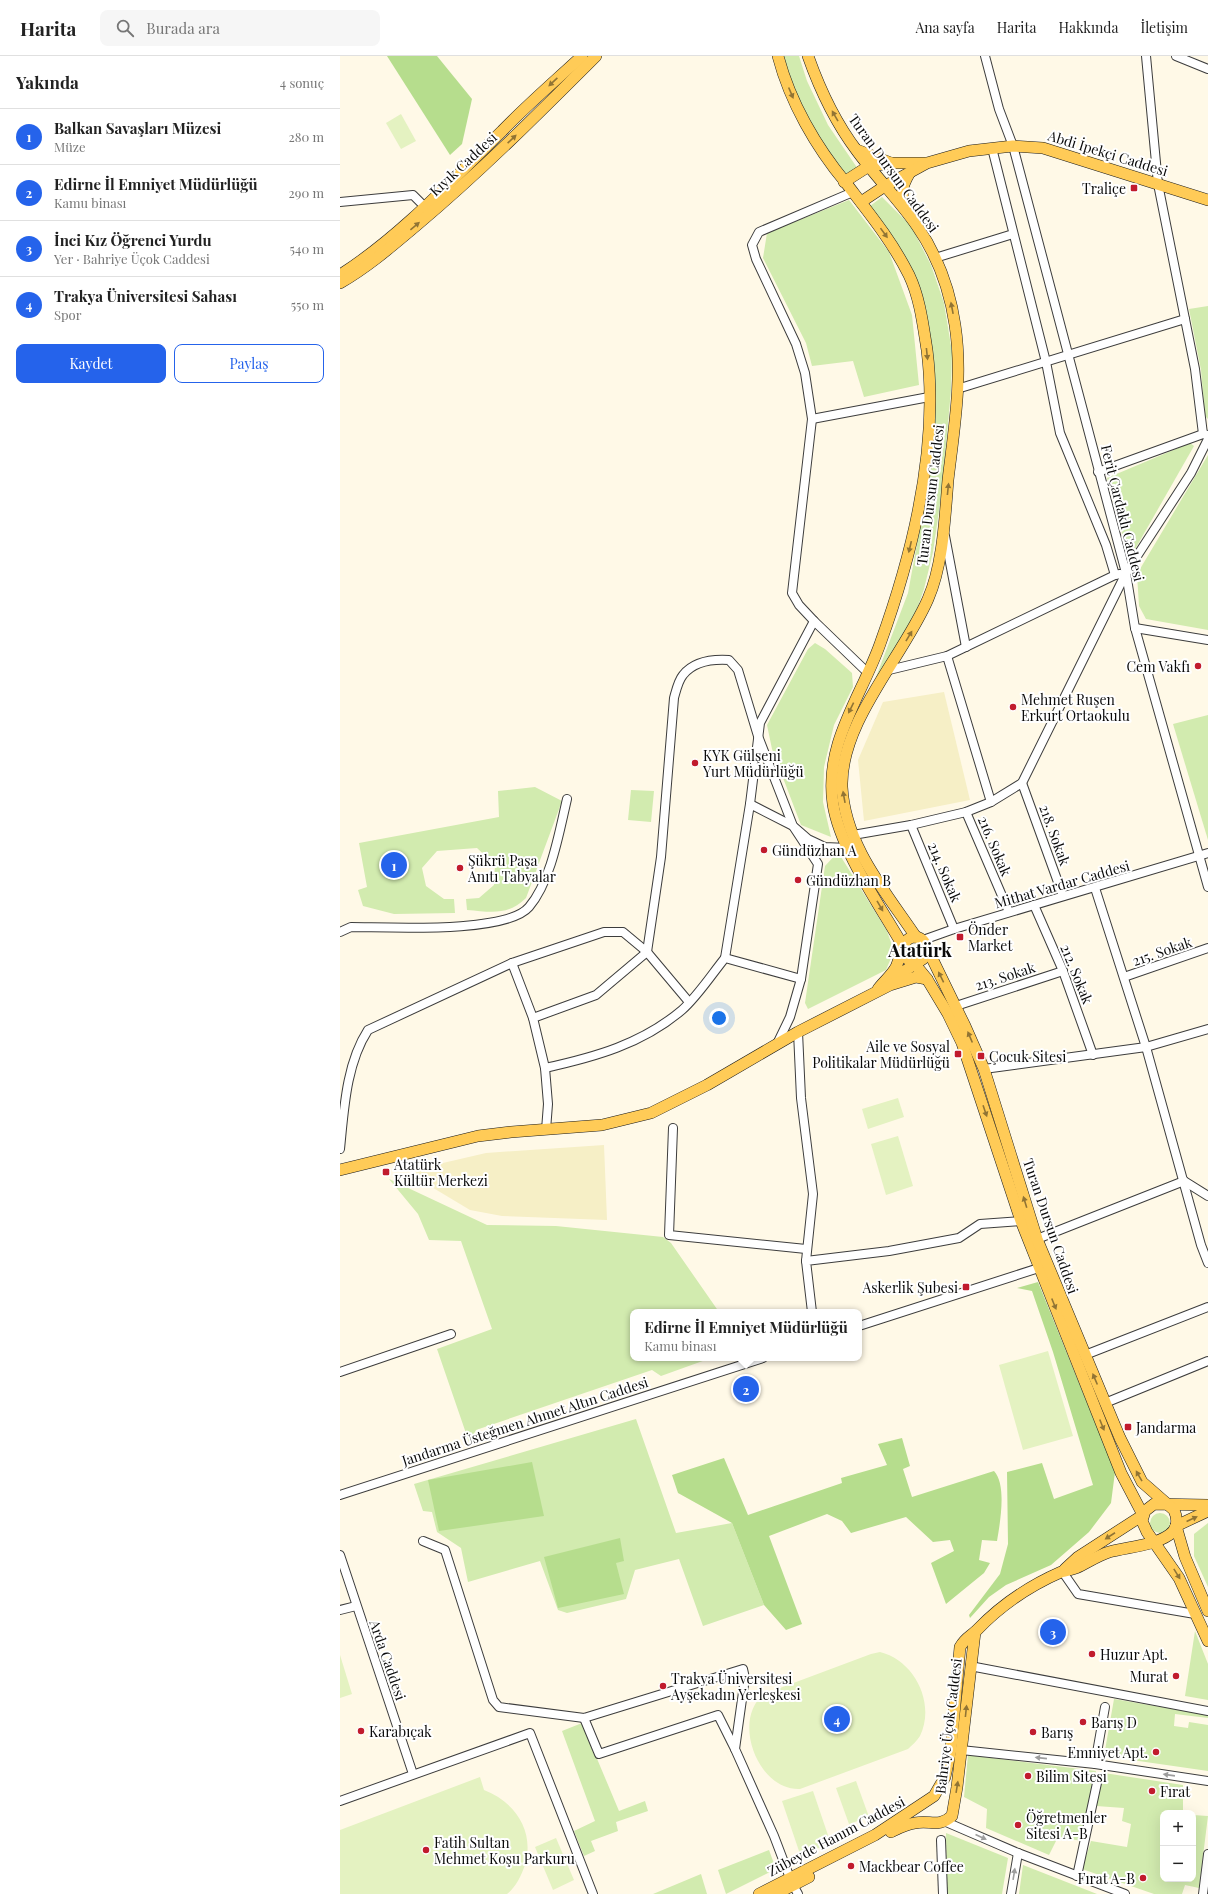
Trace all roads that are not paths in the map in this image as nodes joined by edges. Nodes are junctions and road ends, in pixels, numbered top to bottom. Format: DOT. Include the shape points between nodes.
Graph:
graph roads {
  1 [pos="582,56"];
  2 [pos="596,56"];
  3 [pos="778,56"];
  4 [pos="808,56"];
  5 [pos="985,56"];
  6 [pos="1146,56"];
  7 [pos="1176,56"];
  8 [pos="1208,69"];
  9 [pos="1013,146"];
  10 [pos="992,148"];
  11 [pos="856,149"];
  12 [pos="893,163"];
  13 [pos="927,163"];
  14 [pos="869,166"];
  15 [pos="909,174"];
  16 [pos="844,182"];
  17 [pos="1158,184"];
  18 [pos="885,186"];
  19 [pos="853,192"];
  20 [pos="1208,200"];
  21 [pos="340,202"];
  22 [pos="861,202"];
  23 [pos="425,207"];
  24 [pos="908,214"];
  25 [pos="1013,234"];
  26 [pos="935,258"];
  27 [pos="340,275"];
  28 [pos="340,283"];
  29 [pos="1185,318"];
  30 [pos="1069,354"];
  31 [pos="1046,362"];
  32 [pos="957,389"];
  33 [pos="929,397"];
  34 [pos="812,419"];
  35 [pos="1206,436"];
  36 [pos="1098,472"];
  37 [pos="944,527"];
  38 [pos="1126,573"];
  39 [pos="1115,575"];
  40 [pos="814,621"];
  41 [pos="1135,628"];
  42 [pos="1208,640"];
  43 [pos="966,647"];
  44 [pos="947,656"];
  45 [pos="889,670"];
  46 [pos="868,673"];
  47 [pos="758,736"];
  48 [pos="1022,783"];
  49 [pos="567,799"];
  50 [pos="991,802"];
  51 [pos="750,804"];
  52 [pos="966,812"];
  53 [pos="911,825"];
  54 [pos="792,826"];
  55 [pos="847,834"];
  56 [pos="847,848"];
  57 [pos="1204,855"];
  58 [pos="1208,887"];
  59 [pos="1095,888"];
  60 [pos="1063,896"];
  61 [pos="1034,905"];
  62 [pos="1009,912"];
  63 [pos="954,929"];
  64 [pos="340,932"];
  65 [pos="922,942"];
  66 [pos="903,946"];
  67 [pos="1208,948"];
  68 [pos="647,952"];
  69 [pos="725,958"];
  70 [pos="512,963"];
  71 [pos="914,963"];
  72 [pos="1063,971"];
  73 [pos="1124,977"];
  74 [pos="801,979"];
  75 [pos="927,979"];
  76 [pos="877,990"];
  77 [pos="689,1002"];
  78 [pos="956,1006"];
  79 [pos="533,1018"];
  80 [pos="1208,1029"];
  81 [pos="798,1032"];
  82 [pos="777,1044"];
  83 [pos="1146,1047"];
  84 [pos="1093,1055"];
  85 [pos="545,1068"];
  86 [pos="984,1069"];
  87 [pos="673,1128"];
  88 [pos="546,1130"];
  89 [pos="340,1149"];
  90 [pos="340,1170"];
  91 [pos="1184,1181"];
  92 [pos="1208,1196"];
  93 [pos="1021,1221"];
  94 [pos="1037,1239"];
  95 [pos="806,1249"];
  96 [pos="806,1261"];
  97 [pos="1208,1263"];
  98 [pos="1043,1267"];
  99 [pos="1208,1307"];
  100 [pos="812,1309"];
  101 [pos="862,1325"];
  102 [pos="451,1334"];
  103 [pos="1085,1355"];
  104 [pos="754,1361"];
  105 [pos="1208,1361"];
  106 [pos="340,1372"];
  107 [pos="1105,1403"];
  108 [pos="340,1495"];
  109 [pos="1165,1504"];
  110 [pos="1208,1505"];
  111 [pos="1208,1511"];
  112 [pos="1143,1516"];
  113 [pos="1176,1526"];
  114 [pos="423,1541"];
  115 [pos="1155,1542"];
  116 [pos="340,1555"];
  117 [pos="1062,1571"];
  118 [pos="356,1606"];
  119 [pos="340,1610"];
  120 [pos="1208,1611"];
  121 [pos="1195,1614"];
  122 [pos="975,1632"];
  123 [pos="1208,1641"];
  124 [pos="970,1666"];
  125 [pos="1105,1707"];
  126 [pos="1208,1711"];
  127 [pos="584,1718"];
  128 [pos="735,1749"];
  129 [pos="956,1749"];
  130 [pos="1095,1764"];
  131 [pos="413,1774"];
  132 [pos="1208,1781"];
  133 [pos="1097,1783"];
  134 [pos="340,1801"];
  135 [pos="926,1803"];
  136 [pos="946,1822"];
  137 [pos="929,1823"];
  138 [pos="941,1840"];
  139 [pos="1018,1853"];
  140 [pos="1208,1854"];
  141 [pos="1077,1876"];
  142 [pos="793,1886"];
  143 [pos="593,1894"];
  144 [pos="759,1894"];
  145 [pos="776,1894"];
  146 [pos="943,1894"];
  147 [pos="1011,1894"];
  148 [pos="1125,1894"];
  149 [pos="1203,1894"];
  1 -- 23 [label="main road, Kıyık Caddesi, one-way"];
  28 -- 2 [label="main road, Kıyık Caddesi, one-way" via="363,270 442,204"];
  3 -- 16 [label="main road, one-way" via="799,111"];
  11 -- 4 [label="main road, Turan Dursun Caddesi, one-way" via="826,102"];
  5 -- 9 [label="street, Ferit Çardaklı Caddesi" via="999,109"];
  6 -- 17 [label="street"];
  7 -- 8 [label="street"];
  9 -- 10 [label="main road, Abdi İpekçi Caddesi"];
  9 -- 17 [label="main road, Abdi İpekçi Caddesi" via="1043,148"];
  9 -- 30 [label="street, Ferit Çardaklı Caddesi"];
  10 -- 13 [label="main road, Abdi İpekçi Caddesi" via="969,150"];
  10 -- 25 [label="street"];
  11 -- 12 [label="main road"];
  11 -- 14 [label="main road, Turan Dursun Caddesi"];
  12 -- 13 [label="main road"];
  12 -- 14 [label="main road"];
  13 -- 15 [label="main road"];
  14 -- 16 [label="main road"];
  14 -- 18 [label="main road, Turan Dursun Caddesi"];
  15 -- 18 [label="main road"];
  15 -- 24 [label="main road" via="902,192 902,200"];
  16 -- 19 [label="main road"];
  17 -- 20 [label="main road, Abdi İpekçi Caddesi"];
  17 -- 29 [label="street"];
  18 -- 22 [label="main road"];
  18 -- 24 [label="main road, Turan Dursun Caddesi"];
  19 -- 22 [label="main road"];
  19 -- 34 [label="street" via="759,232 752,245 756,259 796,344 805,373"];
  21 -- 23 [label="street" via="413,195"];
  22 -- 33 [label="main road, one-way" via="896,251 916,294 926,349"];
  23 -- 27 [label="main road, Kıyık Caddesi" via="362,260"];
  24 -- 26 [label="main road, Turan Dursun Caddesi"];
  25 -- 26 [label="street"];
  25 -- 31 [label="street"];
  32 -- 26 [label="main road, Turan Dursun Caddesi, one-way" via="958,355 955,326 950,300"];
  29 -- 30 [label="street"];
  29 -- 35 [label="street"];
  30 -- 31 [label="street"];
  30 -- 36 [label="street, Ferit Çardaklı Caddesi"];
  31 -- 32 [label="street"];
  31 -- 39 [label="street" via="1060,433 1106,545"];
  37 -- 32 [label="main road, Turan Dursun Caddesi, one-way"];
  33 -- 34 [label="street"];
  33 -- 46 [label="main road, one-way" via="922,489 910,547 880,645"];
  34 -- 40 [label="street" via="792,593"];
  35 -- 36 [label="street"];
  35 -- 38 [label="street" via="1192,473"];
  36 -- 38 [label="street, Ferit Çardaklı Caddesi"];
  37 -- 43 [label="street"];
  45 -- 37 [label="main road, Turan Dursun Caddesi, one-way" via="930,596"];
  38 -- 39 [label="street"];
  38 -- 41 [label="street, Ferit Çardaklı Caddesi"];
  38 -- 48 [label="street"];
  39 -- 43 [label="street"];
  40 -- 46 [label="street"];
  40 -- 47 [label="street" via="760,723"];
  41 -- 42 [label="street"];
  41 -- 57 [label="street, Ferit Çardaklı Caddesi"];
  43 -- 44 [label="street"];
  44 -- 45 [label="street"];
  44 -- 50 [label="street"];
  55 -- 45 [label="main road, Turan Dursun Caddesi, one-way" via="842,789 843,766 857,724"];
  46 -- 55 [label="main road, one-way" via="840,732 833,760 833,804"];
  47 -- 51 [label="street"];
  47 -- 54 [label="street"];
  47 -- 68 [label="street" via="738,670 729,660 713,659 694,665 682,675 674,698 661,857"];
  48 -- 50 [label="street"];
  48 -- 60 [label="street, 218. Sokak"];
  49 -- 64 [label="street" via="544,884 521,915 503,922 475,926 351,927"];
  50 -- 52 [label="street"];
  51 -- 54 [label="street"];
  51 -- 69 [label="street"];
  52 -- 53 [label="street"];
  52 -- 62 [label="street, 216. Sokak"];
  53 -- 55 [label="street"];
  53 -- 63 [label="street, 214. Sokak"];
  54 -- 56 [label="street" via="808,839 825,847"];
  54 -- 74 [label="street" via="818,864"];
  55 -- 56 [label="main road, Turan Dursun Caddesi"];
  55 -- 65 [label="main road, Turan Dursun Caddesi"];
  56 -- 66 [label="main road, Turan Dursun Caddesi, one-way"];
  57 -- 58 [label="street, Ferit Çardaklı Caddesi"];
  57 -- 59 [label="street, Mithat Vardar Caddesi"];
  59 -- 60 [label="street, Mithat Vardar Caddesi"];
  59 -- 73 [label="street"];
  60 -- 61 [label="street, Mithat Vardar Caddesi"];
  61 -- 62 [label="street, Mithat Vardar Caddesi"];
  61 -- 72 [label="street, 212. Sokak"];
  62 -- 63 [label="street, Mithat Vardar Caddesi"];
  63 -- 65 [label="street, Mithat Vardar Caddesi"];
  65 -- 66 [label="main road" via="908,940"];
  65 -- 71 [label="main road" via="923,959"];
  78 -- 65 [label="main road, Turan Dursun Caddesi, one-way"];
  66 -- 71 [label="main road" via="906,958"];
  66 -- 76 [label="main road" via="896,968"];
  67 -- 73 [label="street, 215. Sokak"];
  68 -- 70 [label="street" via="623,932 613,931"];
  68 -- 77 [label="street"];
  68 -- 79 [label="street" via="596,995"];
  69 -- 74 [label="street"];
  69 -- 77 [label="street"];
  70 -- 79 [label="street"];
  70 -- 89 [label="street" via="368,1030 359,1044 345,1101"];
  71 -- 75 [label="main road, Turan Dursun Caddesi"];
  71 -- 76 [label="main road"];
  72 -- 78 [label="street, 213. Sokak"];
  72 -- 84 [label="street, 212. Sokak"];
  73 -- 83 [label="street"];
  74 -- 82 [label="street" via="790,1017"];
  75 -- 76 [label="main road" via="916,977"];
  75 -- 93 [label="main road, Turan Dursun Caddesi, one-way" via="962,1043"];
  76 -- 81 [label="main road"];
  77 -- 85 [label="street" via="683,1010 655,1030 629,1044 587,1059"];
  86 -- 78 [label="main road, Turan Dursun Caddesi, one-way"];
  79 -- 85 [label="street"];
  80 -- 83 [label="street"];
  81 -- 82 [label="main road"];
  81 -- 95 [label="street" via="801,1098 813,1194"];
  82 -- 88 [label="main road" via="707,1085 651,1113 602,1125"];
  83 -- 84 [label="street"];
  83 -- 91 [label="street"];
  84 -- 86 [label="street"];
  85 -- 88 [label="street" via="548,1104"];
  94 -- 86 [label="main road, Turan Dursun Caddesi, one-way"];
  87 -- 95 [label="street" via="669,1235"];
  88 -- 90 [label="main road" via="478,1136"];
  91 -- 92 [label="street"];
  91 -- 94 [label="street"];
  91 -- 97 [label="street"];
  93 -- 96 [label="street" via="980,1224 959,1238"];
  93 -- 98 [label="main road, Turan Dursun Caddesi"];
  94 -- 98 [label="main road, Turan Dursun Caddesi"];
  95 -- 96 [label="street"];
  96 -- 100 [label="street"];
  98 -- 101 [label="street"];
  98 -- 103 [label="main road, Turan Dursun Caddesi"];
  98 -- 112 [label="main road, Turan Dursun Caddesi, one-way" via="1118,1465"];
  99 -- 103 [label="street"];
  102 -- 106 [label="street"];
  107 -- 103 [label="main road, Turan Dursun Caddesi, one-way"];
  104 -- 108 [label="street, Jandarma Üsteğmen Ahmet Altın Caddesi"];
  105 -- 107 [label="street"];
  109 -- 107 [label="main road, Turan Dursun Caddesi, one-way" via="1139,1476"];
  109 -- 110 [label="main road"];
  109 -- 112 [label="main road" via="1154,1504"];
  109 -- 113 [label="main road" via="1174,1510"];
  113 -- 111 [label="main road, one-way"];
  112 -- 115 [label="main road" via="1144,1527"];
  112 -- 117 [label="main road, Bahriye Üçok Caddesi, one-way" via="1078,1557"];
  113 -- 115 [label="main road" via="1169,1535"];
  113 -- 120 [label="main road" via="1185,1557"];
  114 -- 127 [label="street" via="445,1550 493,1700 499,1707"];
  115 -- 117 [label="main road, Bahriye Üçok Caddesi" via="1103,1554 1075,1568"];
  115 -- 121 [label="main road, one-way" via="1179,1578"];
  116 -- 118 [label="street, Arda Caddesi"];
  117 -- 121 [label="street" via="1078,1594"];
  117 -- 122 [label="main road, Bahriye Üçok Caddesi" via="1006,1603 991,1614"];
  118 -- 119 [label="street"];
  118 -- 131 [label="street, Arda Caddesi"];
  121 -- 123 [label="main road"];
  122 -- 124 [label="main road, Bahriye Üçok Caddesi"];
  122 -- 129 [label="main road, Bahriye Üçok Caddesi" via="968,1636 960,1647"];
  124 -- 126 [label="street"];
  129 -- 124 [label="main road, Bahriye Üçok Caddesi, one-way"];
  125 -- 130 [label="street"];
  127 -- 128 [label="street" via="599,1754 718,1715"];
  127 -- 128 [label="street" via="744,1669"];
  128 -- 142 [label="street"];
  130 -- 129 [label="street, one-way"];
  129 -- 135 [label="main road, Bahriye Üçok Caddesi" via="945,1777 934,1796"];
  136 -- 129 [label="main road, Bahriye Üçok Caddesi, one-way" via="952,1816"];
  132 -- 130 [label="street, one-way"];
  131 -- 134 [label="street"];
  131 -- 143 [label="street" via="530,1733"];
  133 -- 141 [label="street"];
  135 -- 137 [label="main road" via="925,1814"];
  135 -- 142 [label="main road, Zübeyde Hanım Caddesi"];
  136 -- 137 [label="main road, Zübeyde Hanım Caddesi"];
  136 -- 139 [label="street, Zübeyde Hanım Caddesi, one-way"];
  137 -- 142 [label="main road, Zübeyde Hanım Caddesi" via="916,1822 902,1826"];
  138 -- 146 [label="street"];
  139 -- 141 [label="street, Zübeyde Hanım Caddesi"];
  147 -- 139 [label="street, one-way"];
  140 -- 149 [label="street"];
  141 -- 148 [label="street, Zübeyde Hanım Caddesi"];
  142 -- 144 [label="main road, Zübeyde Hanım Caddesi"];
  142 -- 145 [label="main road, Zübeyde Hanım Caddesi"];
}
